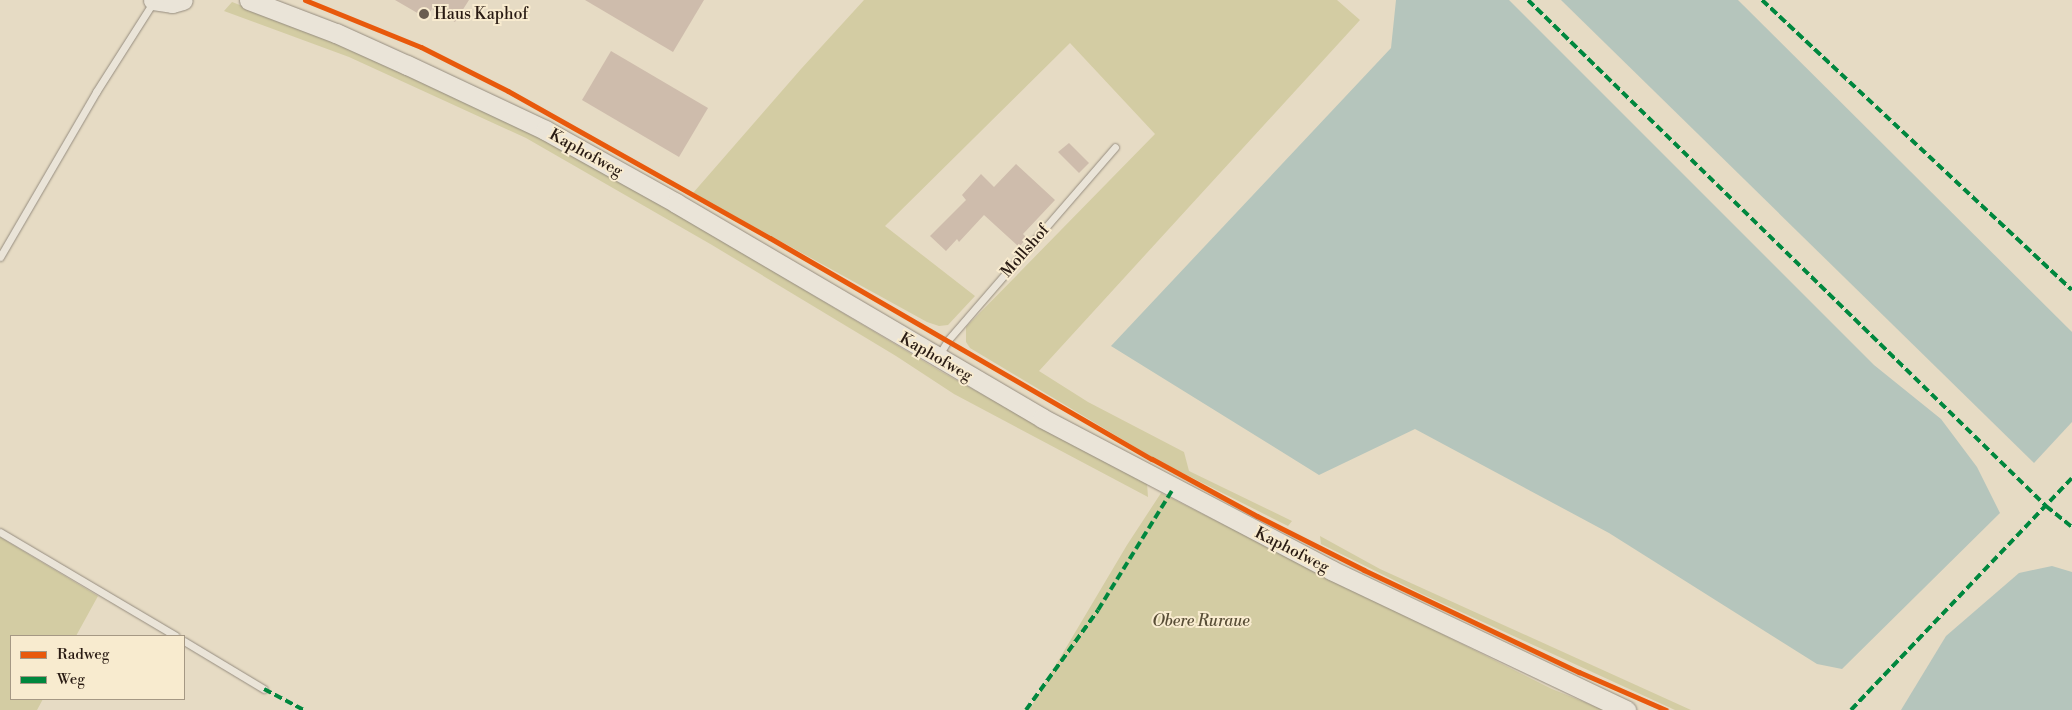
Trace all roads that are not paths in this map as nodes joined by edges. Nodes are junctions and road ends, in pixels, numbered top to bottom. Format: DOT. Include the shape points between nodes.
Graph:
graph roads {
  1 [pos="154,0"];
  2 [pos="183,0"];
  3 [pos="249,0"];
  4 [pos="1115,147"];
  5 [pos="0,257"];
  6 [pos="938,358"];
  7 [pos="0,532"];
  8 [pos="174,635"];
  9 [pos="185,642"];
  10 [pos="264,689"];
  11 [pos="1626,710"];
  1 -- 2 [label="main road" via="172,3"];
  1 -- 5 [label="lane"];
  3 -- 6 [label="main road, Kaphofweg" via="407,64 545,130 676,203"];
  4 -- 6 [label="lane, Mollshof" via="948,340"];
  6 -- 11 [label="main road, Kaphofweg" via="1050,423 1331,570"];
  7 -- 8 [label="lane"];
  9 -- 10 [label="lane"];
}
